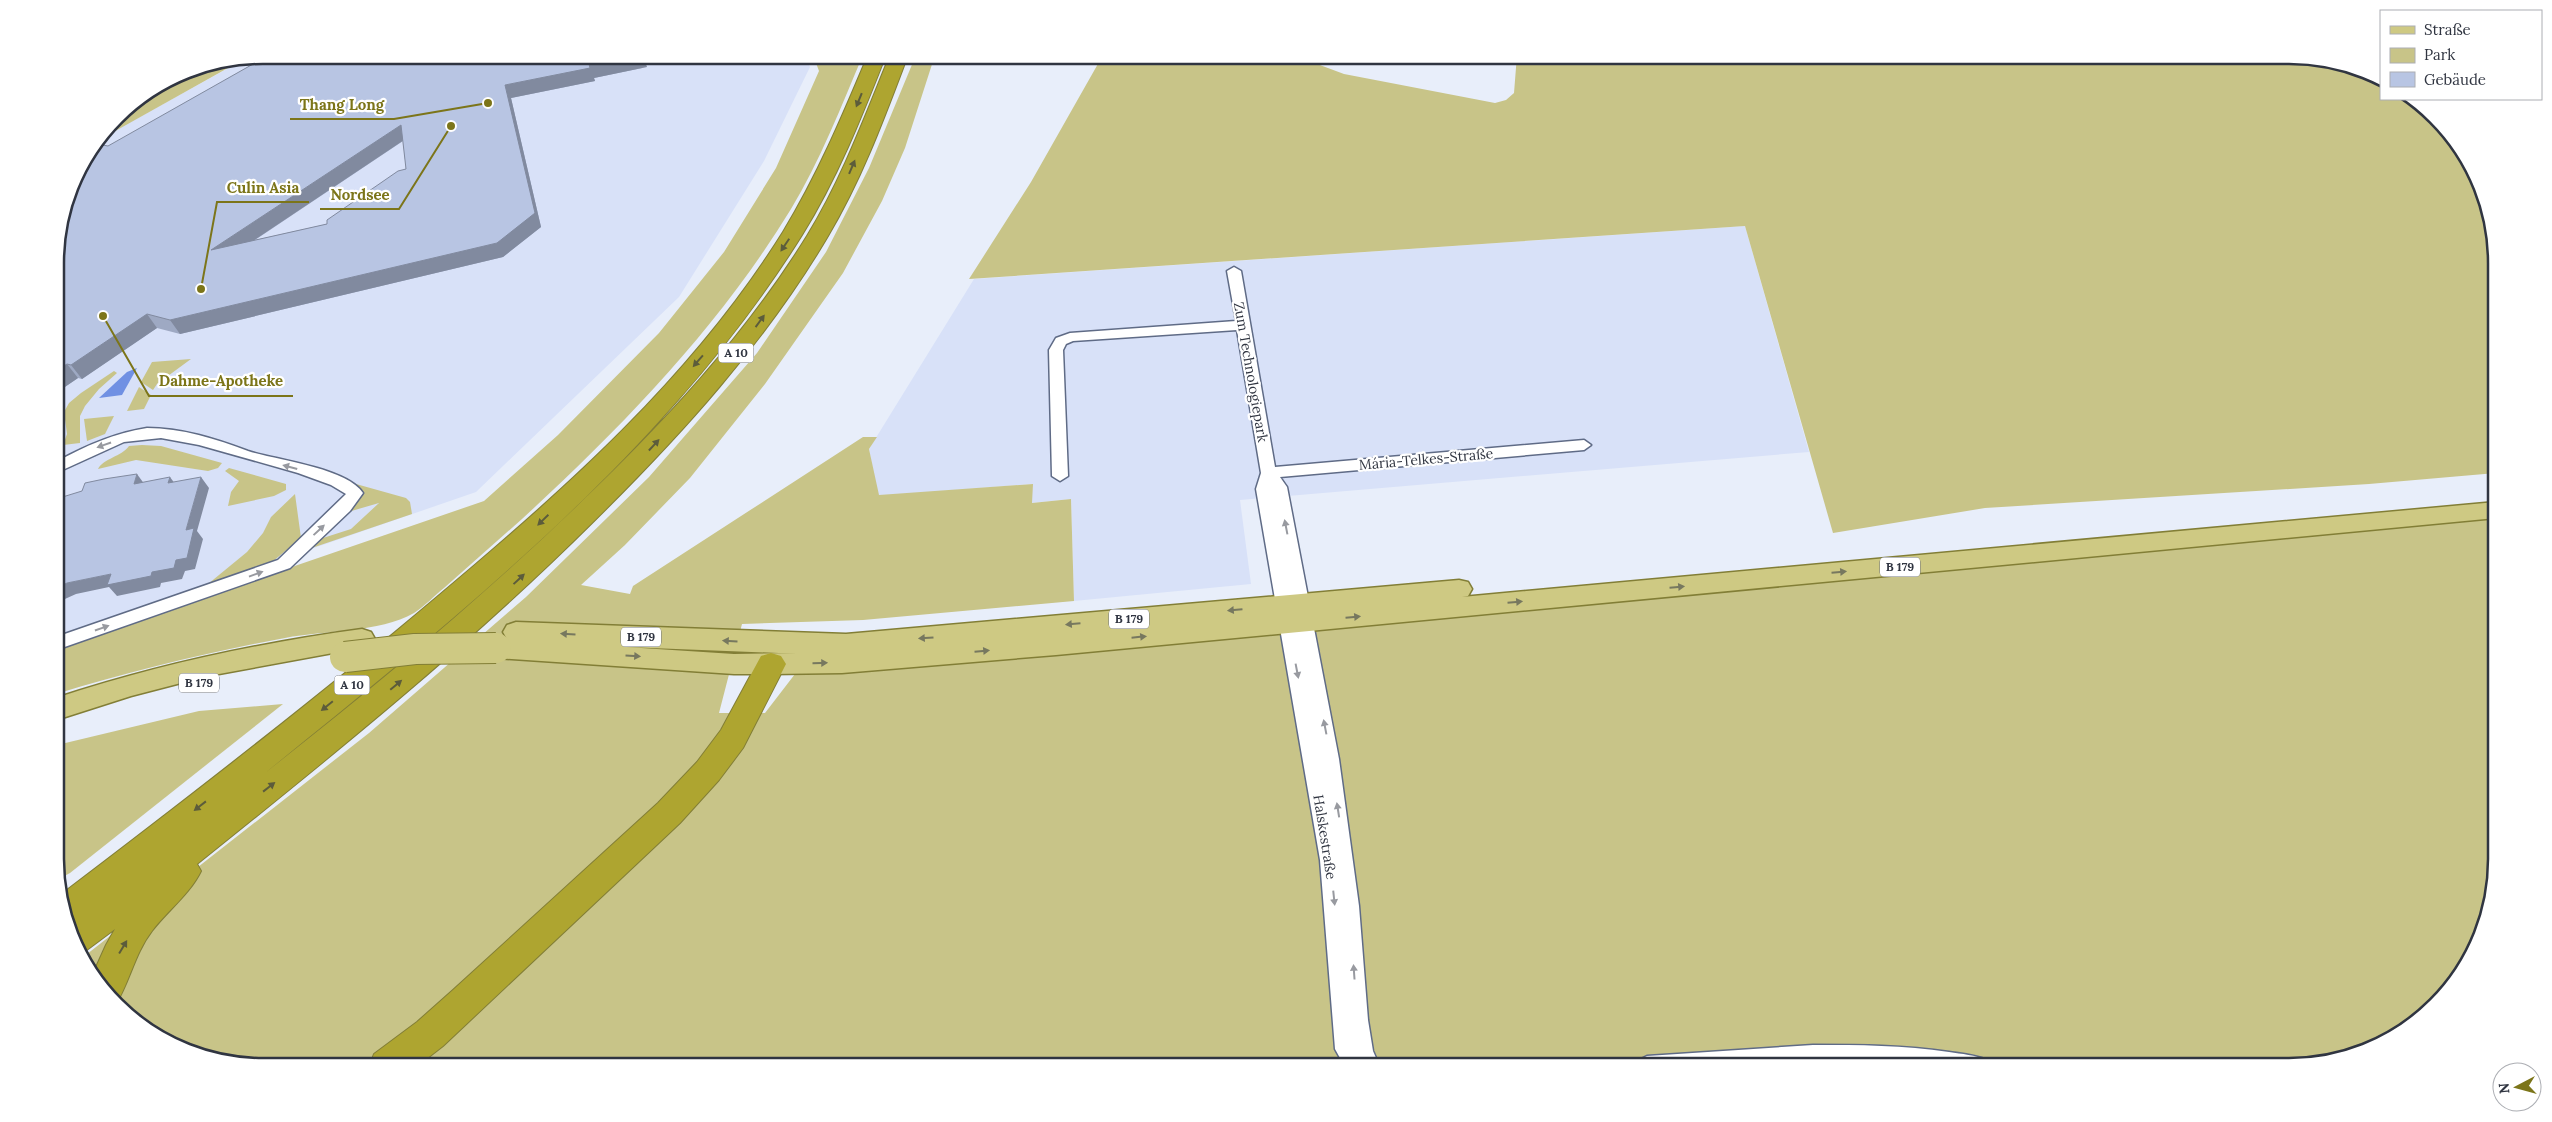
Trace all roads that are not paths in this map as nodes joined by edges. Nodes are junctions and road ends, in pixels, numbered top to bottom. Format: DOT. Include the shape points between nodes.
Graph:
graph roads {
  1 [pos="873,64"];
  2 [pos="895,64"];
  3 [pos="1234,272"];
  4 [pos="1243,325"];
  5 [pos="1584,445"];
  6 [pos="64,464"];
  7 [pos="1269,473"];
  8 [pos="1060,476"];
  9 [pos="2488,494"];
  10 [pos="2488,511"];
  11 [pos="1294,613"];
  12 [pos="64,641"];
  13 [pos="353,648"];
  14 [pos="775,654"];
  15 [pos="64,707"];
  16 [pos="64,723"];
  17 [pos="231,817"];
  18 [pos="115,872"];
  19 [pos="67,895"];
  20 [pos="70,907"];
  21 [pos="80,937"];
  22 [pos="107,983"];
  23 [pos="399,1058"];
  24 [pos="1352,1058"];
  25 [pos="1365,1058"];
  26 [pos="1744,1058"];
  27 [pos="1910,1058"];
  1 -- 18 [label="highway, A 10, one-way" via="824,178 793,233 716,340 663,402 503,558 329,705"];
  17 -- 2 [label="highway, A 10, one-way" via="359,716 500,596 591,510 688,408 744,342 819,233 847,179"];
  3 -- 4 [label="street, Zum Technologiepark"];
  4 -- 7 [label="street, Zum Technologiepark"];
  4 -- 8 [label="street" via="1070,337 1061,341 1056,350"];
  5 -- 7 [label="street, Mária-Telkes-Straße"];
  12 -- 6 [label="street, one-way" via="284,564 355,493 337,480 236,450 163,434 132,436 101,445"];
  7 -- 11 [label="street, Zum Technologiepark" via="1279,488"];
  9 -- 11 [label="main road, B 179"];
  11 -- 10 [label="main road, B 179, one-way"];
  11 -- 14 [label="main road, B 179" via="842,663"];
  11 -- 24 [label="street, Halskestraße, one-way" via="1330,860 1346,1049"];
  25 -- 11 [label="street, Halskestraße, one-way" via="1358,1020 1340,823 1330,759"];
  13 -- 14 [label="main road, B 179, bridge" via="415,650 500,640 734,664"];
  13 -- 15 [label="main road, B 179" via="274,652 210,665"];
  13 -- 16 [label="main road, B 179" via="133,700"];
  14 -- 23 [label="highway" via="732,739 708,771 466,1002"];
  17 -- 21 [label="highway, A 10"];
  22 -- 17 [label="highway, one-way" via="118,956 139,921"];
  18 -- 19 [label="highway"];
  18 -- 20 [label="highway, A 10"];
  26 -- 27 [label="street" via="1824,1054"];
}
